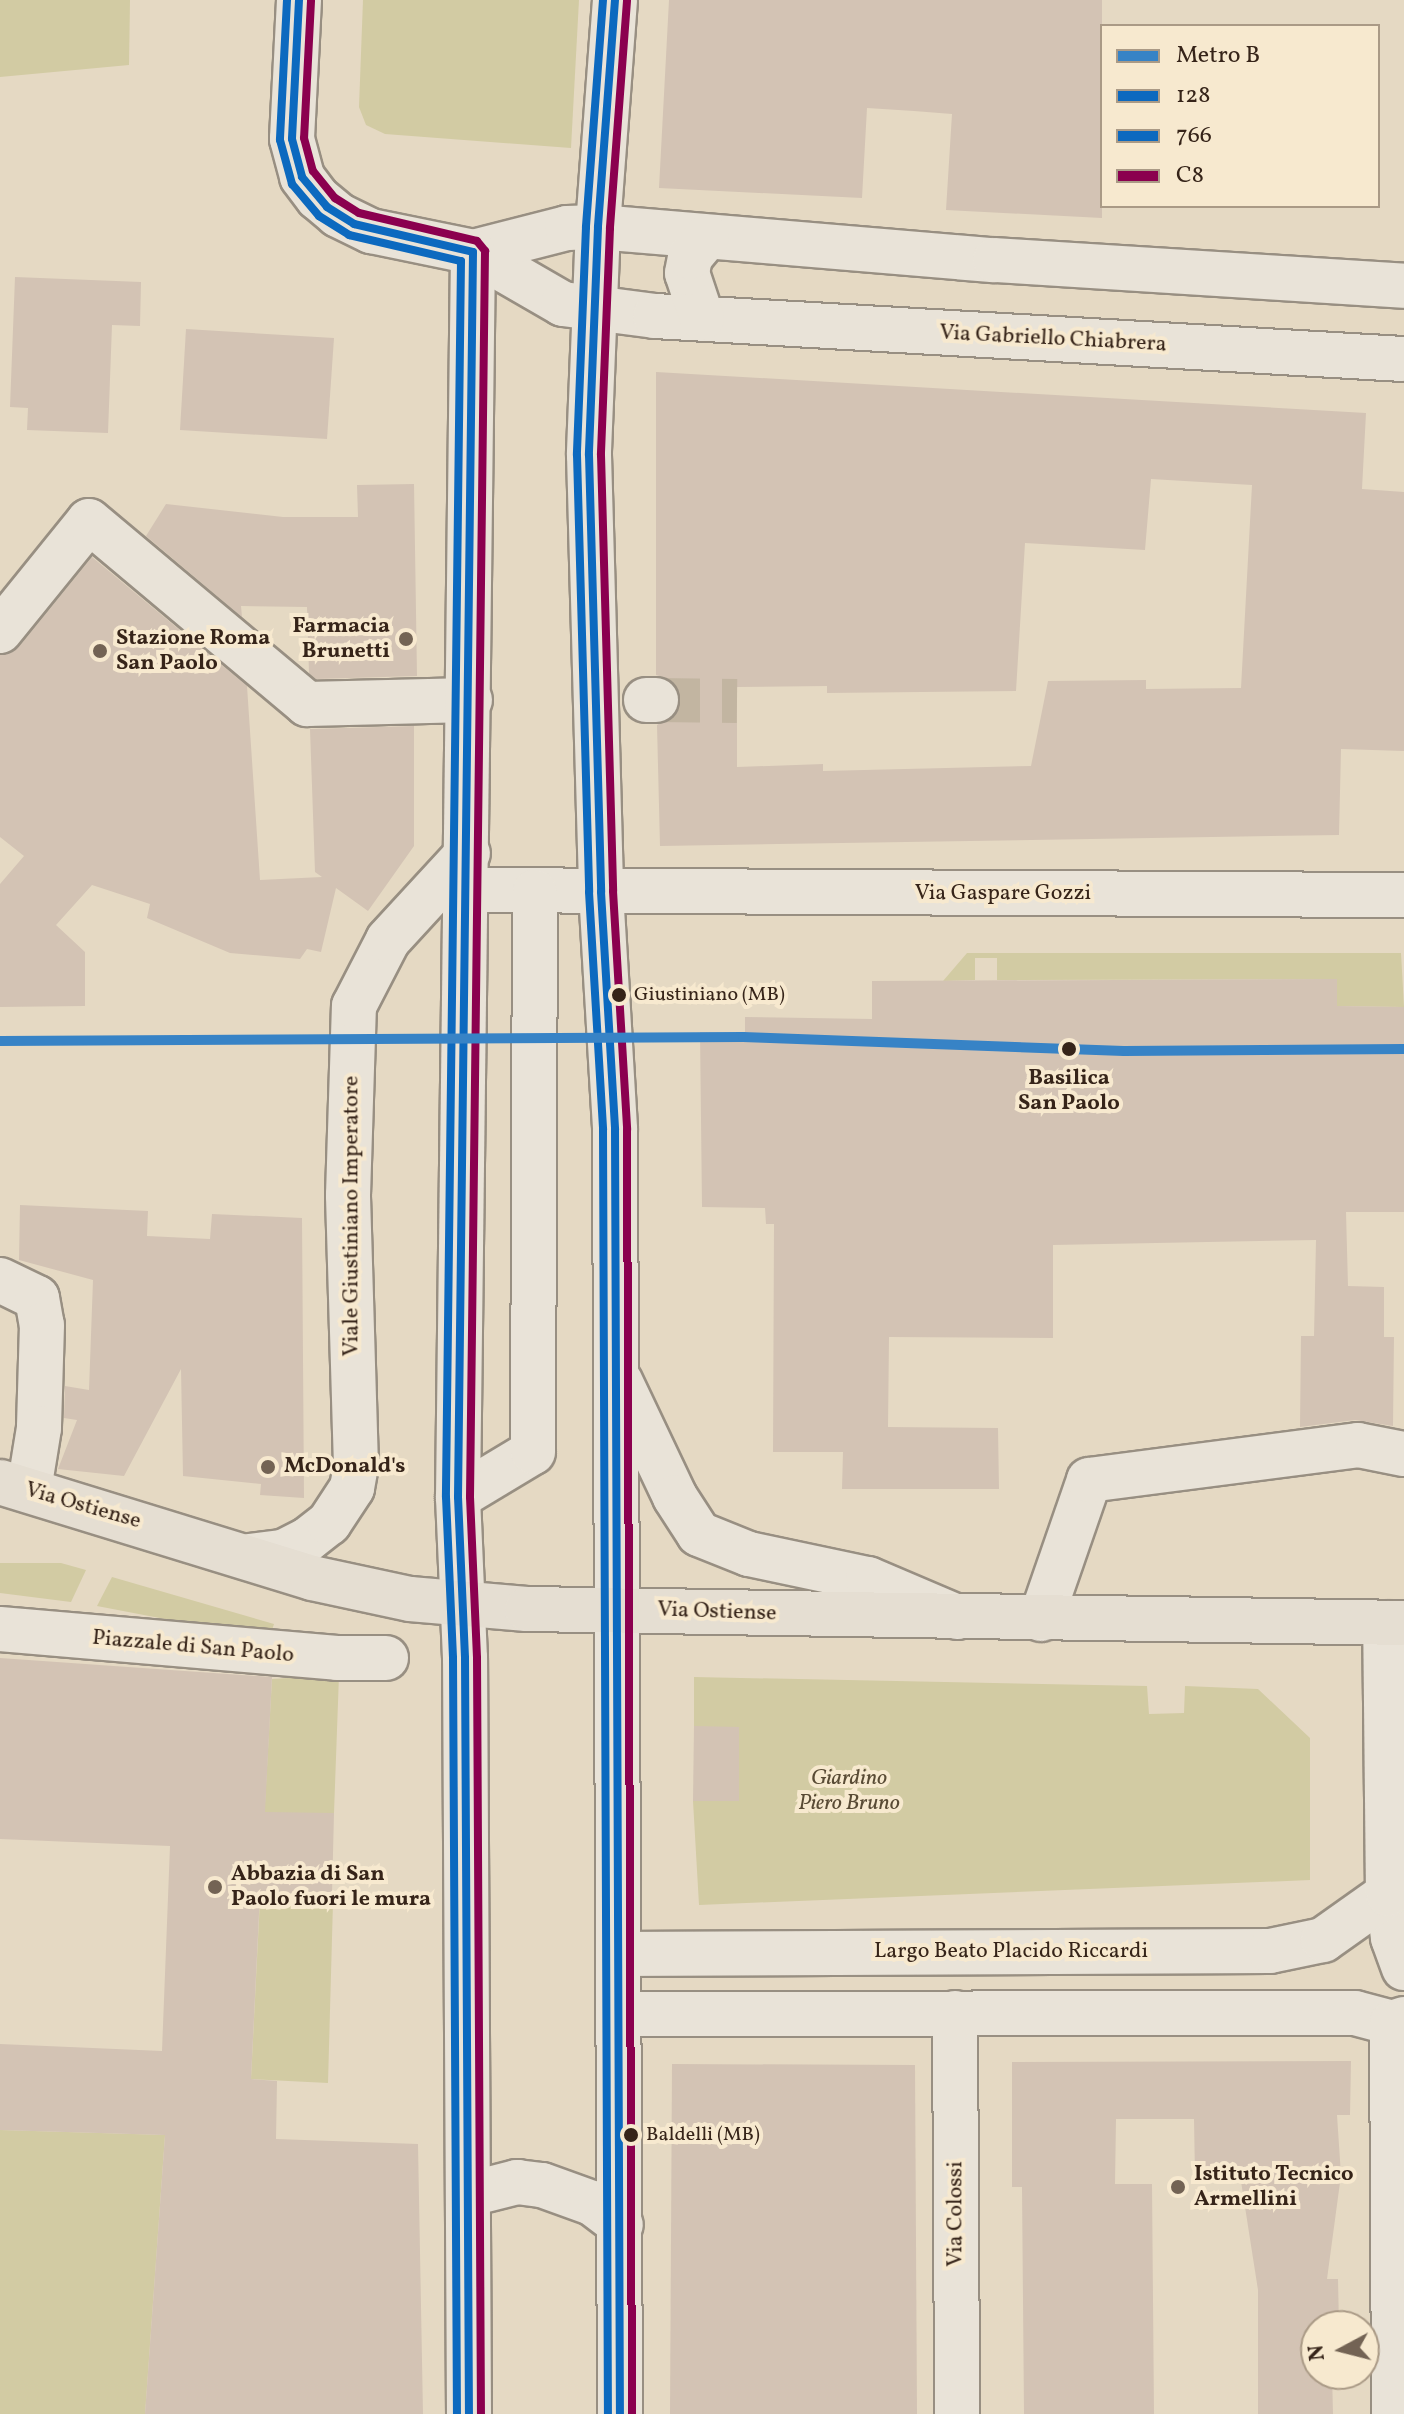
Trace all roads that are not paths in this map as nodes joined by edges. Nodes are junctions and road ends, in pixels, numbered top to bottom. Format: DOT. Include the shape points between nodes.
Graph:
graph roads {
  1 [pos="299,0"];
  2 [pos="615,0"];
  3 [pos="598,227"];
  4 [pos="707,237"];
  5 [pos="473,252"];
  6 [pos="1404,286"];
  7 [pos="593,311"];
  8 [pos="702,318"];
  9 [pos="1404,359"];
  10 [pos="0,631"];
  11 [pos="470,700"];
  12 [pos="468,872"];
  13 [pos="535,892"];
  14 [pos="601,892"];
  15 [pos="1404,895"];
  16 [pos="0,1280"];
  17 [pos="616,1373"];
  18 [pos="1404,1454"];
  19 [pos="14,1486"];
  20 [pos="458,1497"];
  21 [pos="249,1556"];
  22 [pos="463,1604"];
  23 [pos="615,1610"];
  24 [pos="957,1617"];
  25 [pos="1041,1619"];
  26 [pos="1395,1623"];
  27 [pos="0,1629"];
  28 [pos="386,1658"];
  29 [pos="1396,1893"];
  30 [pos="618,1954"];
  31 [pos="1404,1968"];
  32 [pos="955,2013"];
  33 [pos="620,2014"];
  34 [pos="1398,2021"];
  35 [pos="470,2194"];
  36 [pos="621,2225"];
  37 [pos="469,2414"];
  38 [pos="620,2414"];
  39 [pos="957,2414"];
  40 [pos="1394,2414"];
  1 -- 5 [label="street" via="292,139 302,177 327,207 354,224"];
  2 -- 3 [label="street"];
  3 -- 4 [label="street"];
  3 -- 5 [label="street" via="567,228"];
  3 -- 7 [label="street"];
  4 -- 6 [label="street"];
  4 -- 8 [label="street" via="690,257 687,273"];
  5 -- 7 [label="street, Via Gabriello Chiabrera" via="563,304"];
  5 -- 11 [label="street"];
  7 -- 8 [label="street, Via Gabriello Chiabrera"];
  7 -- 14 [label="street" via="591,589"];
  8 -- 9 [label="street, Via Gabriello Chiabrera"];
  10 -- 11 [label="street" via="89,521 307,704"];
  11 -- 12 [label="street"];
  12 -- 13 [label="street"];
  12 -- 20 [label="street"];
  12 -- 21 [label="street, Viale Giustiniano Imperatore" via="388,940 367,972 354,1006 348,1195 356,1466 352,1488 329,1523 307,1540 283,1552"];
  13 -- 14 [label="street"];
  13 -- 20 [label="street" via="533,1452"];
  14 -- 15 [label="street, Via Gaspare Gozzi"];
  14 -- 17 [label="street" via="615,1130"];
  16 -- 19 [label="street" via="37,1298 42,1325 39,1428"];
  17 -- 23 [label="street"];
  17 -- 24 [label="street" via="680,1507 699,1534 749,1554 868,1579"];
  18 -- 25 [label="street" via="1358,1445 1089,1480"];
  19 -- 21 [label="main road, Via Ostiense"];
  20 -- 22 [label="street"];
  21 -- 22 [label="main road, Via Ostiense" via="369,1594"];
  22 -- 23 [label="main road, Via Ostiense"];
  22 -- 35 [label="street"];
  23 -- 24 [label="main road, Via Ostiense"];
  23 -- 30 [label="street"];
  24 -- 25 [label="main road, Via Ostiense"];
  25 -- 26 [label="main road, Via Ostiense"];
  26 -- 29 [label="street"];
  27 -- 28 [label="street, Piazzale di San Paolo"];
  29 -- 30 [label="street, Largo Beato Placido Riccardi" via="1323,1940 1270,1951"];
  29 -- 31 [label="street" via="1393,1938"];
  30 -- 33 [label="street"];
  32 -- 33 [label="street"];
  32 -- 34 [label="street" via="1355,2013"];
  32 -- 39 [label="street, Via Colossi"];
  33 -- 36 [label="street"];
  34 -- 40 [label="street"];
  35 -- 36 [label="street" via="517,2182 542,2185 592,2203"];
  35 -- 37 [label="street"];
  36 -- 38 [label="street"];
}
